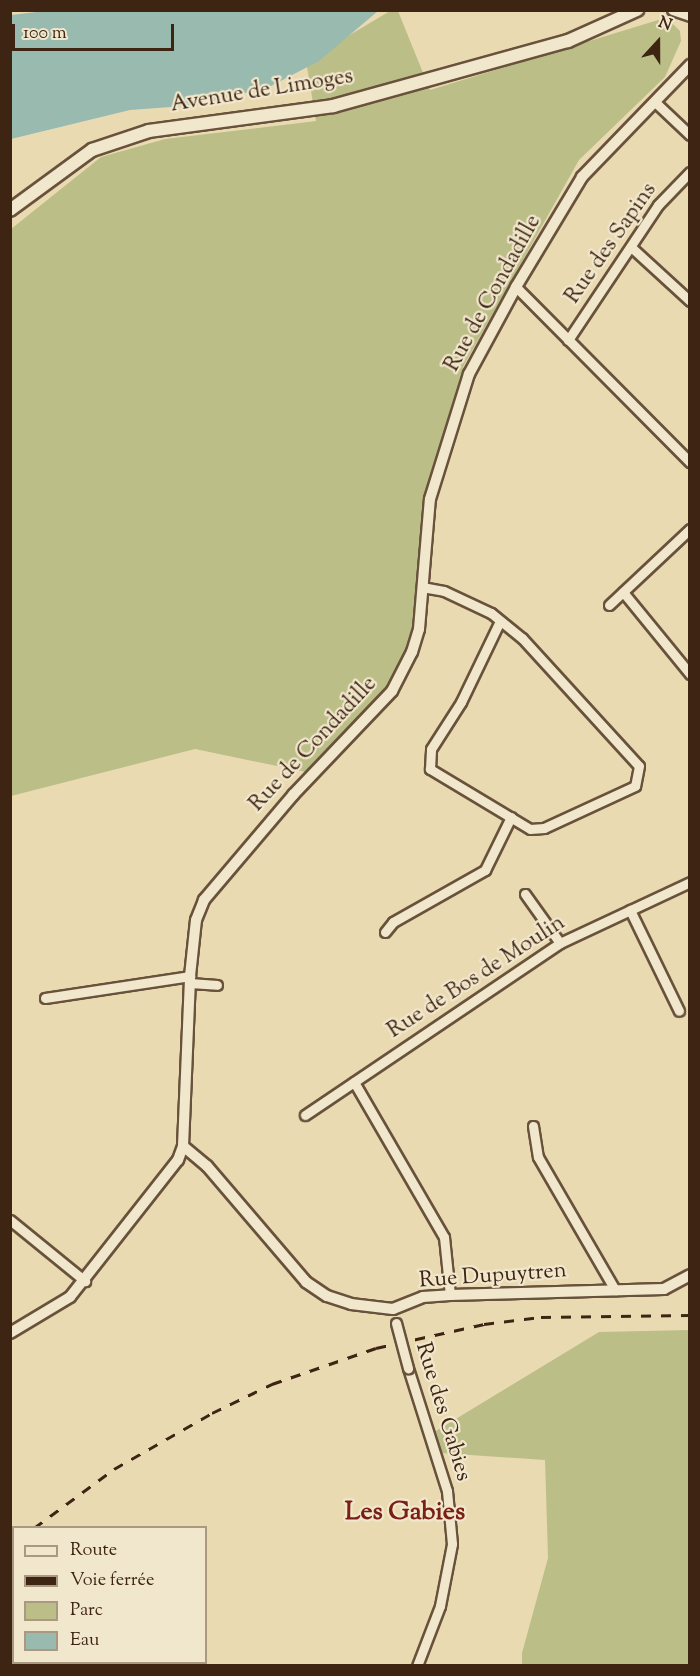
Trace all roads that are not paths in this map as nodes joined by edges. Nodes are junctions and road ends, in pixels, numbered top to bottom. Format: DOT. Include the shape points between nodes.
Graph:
graph roads {
  1 [pos="637,10"];
  2 [pos="673,10"];
  3 [pos="690,16"];
  4 [pos="690,65"];
  5 [pos="655,102"];
  6 [pos="690,135"];
  7 [pos="690,172"];
  8 [pos="10,210"];
  9 [pos="631,247"];
  10 [pos="516,286"];
  11 [pos="690,301"];
  12 [pos="568,340"];
  13 [pos="690,462"];
  14 [pos="690,529"];
  15 [pos="422,587"];
  16 [pos="623,592"];
  17 [pos="609,605"];
  18 [pos="500,621"];
  19 [pos="690,674"];
  20 [pos="511,817"];
  21 [pos="690,882"];
  22 [pos="525,894"];
  23 [pos="630,910"];
  24 [pos="385,932"];
  25 [pos="560,943"];
  26 [pos="190,979"];
  27 [pos="218,985"];
  28 [pos="45,998"];
  29 [pos="679,1011"];
  30 [pos="354,1082"];
  31 [pos="305,1115"];
  32 [pos="533,1126"];
  33 [pos="183,1146"];
  34 [pos="10,1220"];
  35 [pos="690,1275"];
  36 [pos="85,1281"];
  37 [pos="615,1290"];
  38 [pos="450,1295"];
  39 [pos="393,1309"];
  40 [pos="10,1333"];
  41 [pos="417,1665"];
  1 -- 8 [label="main road, Avenue de Limoges" via="568,41 333,106 149,131 92,150"];
  2 -- 3 [label="street"];
  4 -- 5 [label="street, Rue de Condadille"];
  5 -- 6 [label="street"];
  5 -- 10 [label="street, Rue de Condadille" via="582,177"];
  7 -- 9 [label="street, Rue des Sapins" via="658,205"];
  9 -- 11 [label="street"];
  9 -- 12 [label="street, Rue des Sapins"];
  10 -- 12 [label="street"];
  10 -- 15 [label="street, Rue de Condadille" via="480,352 453,416 430,499"];
  12 -- 13 [label="street"];
  14 -- 16 [label="street"];
  15 -- 18 [label="street" via="444,591"];
  15 -- 26 [label="street, Rue de Condadille" via="419,629 392,691 293,795 204,900 196,920"];
  16 -- 17 [label="street"];
  16 -- 19 [label="street"];
  18 -- 20 [label="street" via="461,702 431,749 430,769"];
  18 -- 20 [label="street" via="522,638 639,766 635,786 544,828 531,829"];
  20 -- 24 [label="street" via="484,870 393,922"];
  21 -- 23 [label="street, Rue de Bos de Moulin"];
  22 -- 25 [label="street"];
  23 -- 25 [label="street, Rue de Bos de Moulin"];
  23 -- 29 [label="street"];
  25 -- 30 [label="street, Rue de Bos de Moulin"];
  26 -- 27 [label="street"];
  26 -- 28 [label="street"];
  26 -- 33 [label="street, Rue de Condadille"];
  30 -- 31 [label="street, Rue de Bos de Moulin"];
  30 -- 38 [label="street" via="444,1237"];
  32 -- 37 [label="street" via="538,1157"];
  33 -- 36 [label="street, Rue de Condadille" via="171,1172"];
  33 -- 39 [label="street, Rue Dupuytren" via="207,1166 306,1282 327,1296 351,1304"];
  34 -- 36 [label="street"];
  35 -- 37 [label="street, Rue Dupuytren" via="664,1289"];
  36 -- 40 [label="street, Rue de Condadille" via="70,1297"];
  37 -- 38 [label="street, Rue Dupuytren"];
  38 -- 39 [label="street, Rue Dupuytren" via="423,1297"];
  39 -- 41 [label="street, Rue des Gabies, bridge" via="447,1491 452,1544 440,1606"];
}
